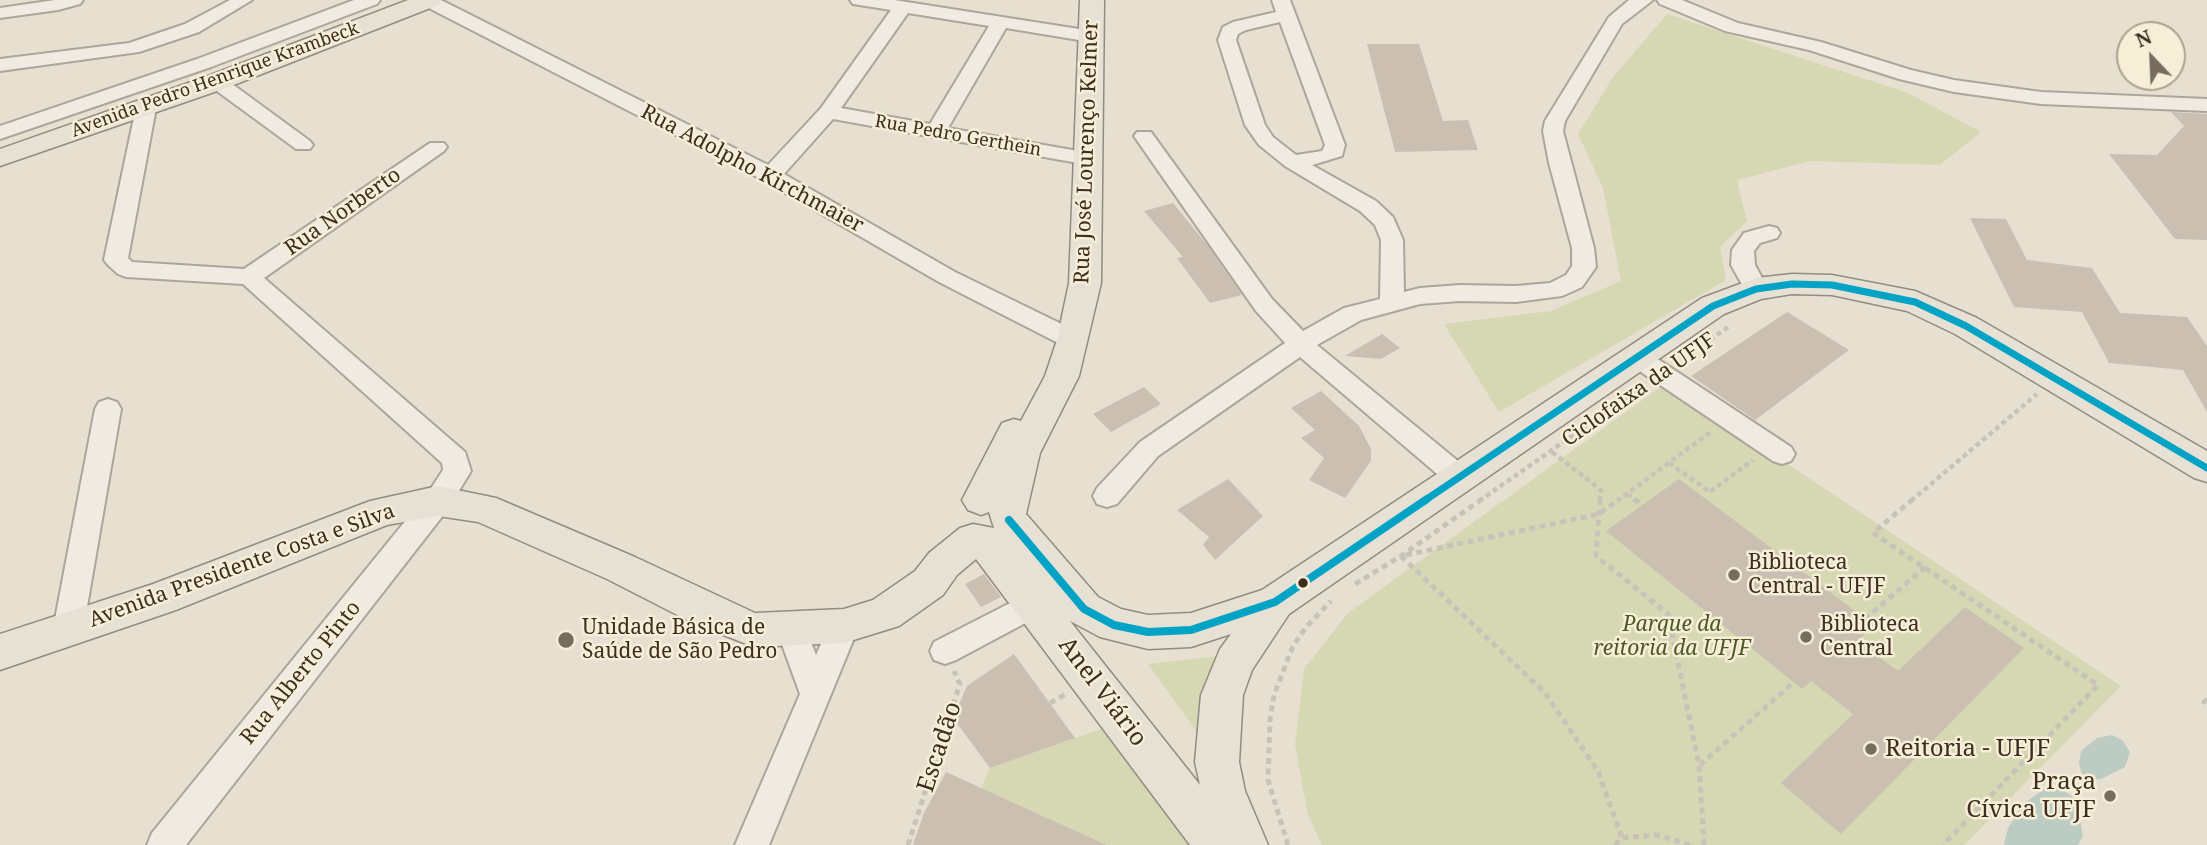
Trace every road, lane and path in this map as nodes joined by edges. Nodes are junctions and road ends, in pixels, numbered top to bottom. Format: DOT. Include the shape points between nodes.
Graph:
graph roads {
  1 [pos="74,0"];
  2 [pos="243,0"];
  3 [pos="372,0"];
  4 [pos="401,0"];
  5 [pos="429,0"];
  6 [pos="859,0"];
  7 [pos="1092,0"];
  8 [pos="1644,0"];
  9 [pos="1666,0"];
  10 [pos="902,8"];
  11 [pos="1284,8"];
  12 [pos="1614,10"];
  13 [pos="0,13"];
  14 [pos="999,24"];
  15 [pos="1091,36"];
  16 [pos="0,65"];
  17 [pos="217,82"];
  18 [pos="2207,105"];
  19 [pos="146,107"];
  20 [pos="828,112"];
  21 [pos="0,133"];
  22 [pos="935,133"];
  23 [pos="1144,136"];
  24 [pos="0,145"];
  25 [pos="303,145"];
  26 [pos="437,147"];
  27 [pos="0,158"];
  28 [pos="1089,159"];
  29 [pos="1292,162"];
  30 [pos="771,175"];
  31 [pos="1769,233"];
  32 [pos="249,278"];
  33 [pos="1756,289"];
  34 [pos="1392,303"];
  35 [pos="1731,325"];
  36 [pos="1072,343"];
  37 [pos="1301,345"];
  38 [pos="1700,347"];
  39 [pos="1650,366"];
  40 [pos="2042,389"];
  41 [pos="108,409"];
  42 [pos="1728,418"];
  43 [pos="1776,450"];
  44 [pos="1552,452"];
  45 [pos="1669,463"];
  46 [pos="2207,468"];
  47 [pos="1460,478"];
  48 [pos="1628,494"];
  49 [pos="1107,496"];
  50 [pos="438,501"];
  51 [pos="1642,505"];
  52 [pos="1599,514"];
  53 [pos="986,523"];
  54 [pos="1401,556"];
  55 [pos="1925,568"];
  56 [pos="1348,589"];
  57 [pos="1337,596"];
  58 [pos="1275,602"];
  59 [pos="1020,611"];
  60 [pos="1865,619"];
  61 [pos="844,626"];
  62 [pos="791,628"];
  63 [pos="68,630"];
  64 [pos="945,651"];
  65 [pos="9,652"];
  66 [pos="1794,682"];
  67 [pos="816,696"];
  68 [pos="1699,765"];
  69 [pos="1622,838"];
  70 [pos="164,845"];
  71 [pos="752,845"];
  72 [pos="908,845"];
  73 [pos="1218,845"];
  74 [pos="1245,845"];
  75 [pos="1288,845"];
  76 [pos="1615,845"];
  77 [pos="1690,845"];
  78 [pos="1704,845"];
  79 [pos="1943,845"];
  1 -- 13 [label="street"];
  2 -- 16 [label="street" via="192,28 132,48"];
  3 -- 21 [label="street, Avenida Pedro Henrique Krambeck"];
  4 -- 24 [label="main road" via="239,63"];
  5 -- 17 [label="main road, Avenida Pedro Henrique Krambeck"];
  5 -- 30 [label="street, Rua Adolpho Kirchmaier"];
  6 -- 10 [label="street"];
  7 -- 15 [label="main road, Rua José Lourenço Kelmer"];
  8 -- 12 [label="street"];
  9 -- 18 [label="street" via="1732,27 1954,86 2041,98"];
  10 -- 14 [label="street"];
  10 -- 20 [label="street"];
  11 -- 29 [label="street" via="1335,145 1335,152 1328,156"];
  11 -- 29 [label="street" via="1230,31 1227,40 1255,125 1266,141"];
  12 -- 34 [label="street" via="1553,131 1583,248 1584,267 1574,281 1554,290 1420,296"];
  14 -- 15 [label="street"];
  14 -- 22 [label="street"];
  15 -- 28 [label="main road, Rua José Lourenço Kelmer"];
  17 -- 19 [label="main road, Avenida Pedro Henrique Krambeck"];
  17 -- 25 [label="street"];
  19 -- 27 [label="main road, Avenida Pedro Henrique Krambeck"];
  19 -- 32 [label="street" via="116,260 126,269"];
  20 -- 22 [label="street, Rua Pedro Gerthein"];
  20 -- 30 [label="street"];
  22 -- 28 [label="street, Rua Pedro Gerthein"];
  23 -- 37 [label="street" via="1264,305"];
  26 -- 32 [label="street, Rua Norberto"];
  28 -- 36 [label="main road, Rua José Lourenço Kelmer" via="1085,283"];
  29 -- 34 [label="street" via="1368,206 1385,222 1392,240"];
  30 -- 36 [label="street, Rua Adolpho Kirchmaier"];
  31 -- 33 [label="street" via="1752,238 1743,250 1743,265"];
  32 -- 50 [label="street, Rua Alberto Pinto" via="454,458 457,471"];
  33 -- 39 [label="main road, Anel Viário" via="1713,306"];
  33 -- 46 [label="main road, Anel Viário" via="1832,285 1915,302 1966,326"];
  34 -- 37 [label="street" via="1334,322"];
  35 -- 38 [label="path, Ciclofaixa da UFJF"];
  36 -- 53 [label="main road, Rua José Lourenço Kelmer" via="1062,376"];
  37 -- 47 [label="street"];
  37 -- 49 [label="street" via="1149,449"];
  39 -- 42 [label="street"];
  39 -- 44 [label="path, Ciclofaixa da UFJF"];
  39 -- 47 [label="main road, Anel Viário"];
  40 -- 55 [label="path" via="1873,533"];
  41 -- 63 [label="street"];
  42 -- 43 [label="street"];
  42 -- 45 [label="path"];
  43 -- 45 [label="path" via="1710,492"];
  44 -- 52 [label="path" via="1601,490"];
  44 -- 54 [label="path, Ciclofaixa da UFJF"];
  45 -- 48 [label="path"];
  47 -- 58 [label="main road, Anel Viário"];
  48 -- 51 [label="path"];
  48 -- 52 [label="path"];
  50 -- 62 [label="main road, Avenida Presidente Costa e Silva" via="483,508 754,630"];
  50 -- 63 [label="main road, Avenida Presidente Costa e Silva" via="383,511"];
  50 -- 70 [label="street, Rua Alberto Pinto"];
  52 -- 54 [label="path"];
  52 -- 68 [label="path" via="1596,556 1668,614"];
  53 -- 58 [label="main road, Anel Viário" via="1084,609 1114,625 1147,632 1191,629"];
  53 -- 61 [label="main road, Avenida Presidente Costa e Silva" via="929,583 885,614"];
  53 -- 73 [label="main road, Anel Viário"];
  54 -- 56 [label="path, Ciclofaixa da UFJF"];
  54 -- 69 [label="path" via="1545,693 1598,771"];
  55 -- 60 [label="path"];
  55 -- 79 [label="path" via="2098,685"];
  57 -- 75 [label="path" via="1293,646 1274,695 1268,780"];
  58 -- 74 [label="main road, Anel Viário" via="1234,662 1220,707 1217,762 1223,791"];
  59 -- 64 [label="street"];
  61 -- 62 [label="main road, Avenida Presidente Costa e Silva"];
  61 -- 67 [label="street"];
  62 -- 67 [label="street"];
  63 -- 65 [label="main road, Avenida Presidente Costa e Silva"];
  64 -- 72 [label="path, Escadão" via="960,684"];
  66 -- 68 [label="path"];
  67 -- 71 [label="street"];
  68 -- 78 [label="path"];
  69 -- 76 [label="path"];
  69 -- 77 [label="path" via="1657,835"];
}
